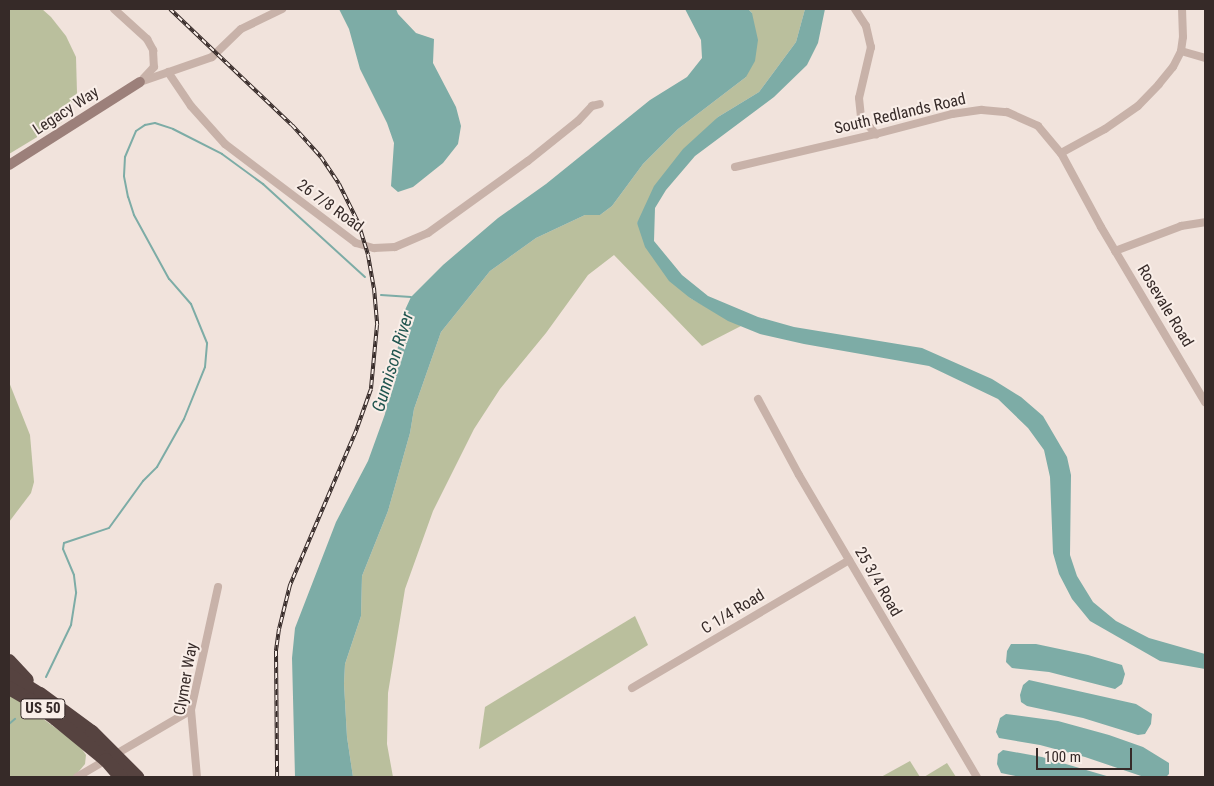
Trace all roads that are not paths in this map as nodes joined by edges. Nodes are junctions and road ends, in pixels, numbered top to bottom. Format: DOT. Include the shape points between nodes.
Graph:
graph roads {
  1 [pos="114,9"];
  2 [pos="282,9"];
  3 [pos="855,9"];
  4 [pos="1182,9"];
  5 [pos="1181,51"];
  6 [pos="1205,58"];
  7 [pos="168,72"];
  8 [pos="140,82"];
  9 [pos="600,104"];
  10 [pos="876,134"];
  11 [pos="1061,153"];
  12 [pos="9,165"];
  13 [pos="736,167"];
  14 [pos="1205,222"];
  15 [pos="1115,251"];
  16 [pos="758,399"];
  17 [pos="1205,402"];
  18 [pos="849,560"];
  19 [pos="218,587"];
  20 [pos="9,661"];
  21 [pos="9,675"];
  22 [pos="9,688"];
  23 [pos="632,688"];
  24 [pos="40,694"];
  25 [pos="191,710"];
  26 [pos="111,757"];
  27 [pos="77,777"];
  28 [pos="121,777"];
  29 [pos="130,777"];
  30 [pos="137,777"];
  31 [pos="197,777"];
  32 [pos="977,777"];
  1 -- 8 [label="street" via="146,39 153,50 154,66"];
  2 -- 7 [label="street" via="241,29 212,57"];
  3 -- 10 [label="street" via="866,26 871,47 859,98 861,117"];
  4 -- 5 [label="street"];
  5 -- 6 [label="street"];
  5 -- 11 [label="street" via="1173,67 1138,106"];
  7 -- 8 [label="street"];
  7 -- 9 [label="street, 26 7/8 Road" via="191,106 225,144 345,236 374,248 395,247 436,228 528,161 592,106"];
  8 -- 12 [label="street, Legacy Way"];
  10 -- 11 [label="street, South Redlands Road" via="952,114 982,110 1007,112 1038,126"];
  10 -- 13 [label="street, South Redlands Road"];
  11 -- 15 [label="street, South Redlands Road"];
  14 -- 15 [label="street" via="1181,226"];
  15 -- 17 [label="street, Rosevale Road"];
  16 -- 18 [label="street, 25 3/4 Road"];
  18 -- 23 [label="street, C 1/4 Road"];
  18 -- 32 [label="street, 25 3/4 Road"];
  19 -- 25 [label="street, Clymer Way"];
  20 -- 24 [label="highway"];
  21 -- 24 [label="highway, US 50"];
  22 -- 26 [label="highway, US 50"];
  24 -- 26 [label="highway, US 50" via="92,732"];
  25 -- 26 [label="street"];
  25 -- 31 [label="street, Clymer Way"];
  26 -- 27 [label="street"];
  26 -- 28 [label="highway, US 50"];
  26 -- 29 [label="highway"];
  26 -- 30 [label="highway, US 50"];
}
